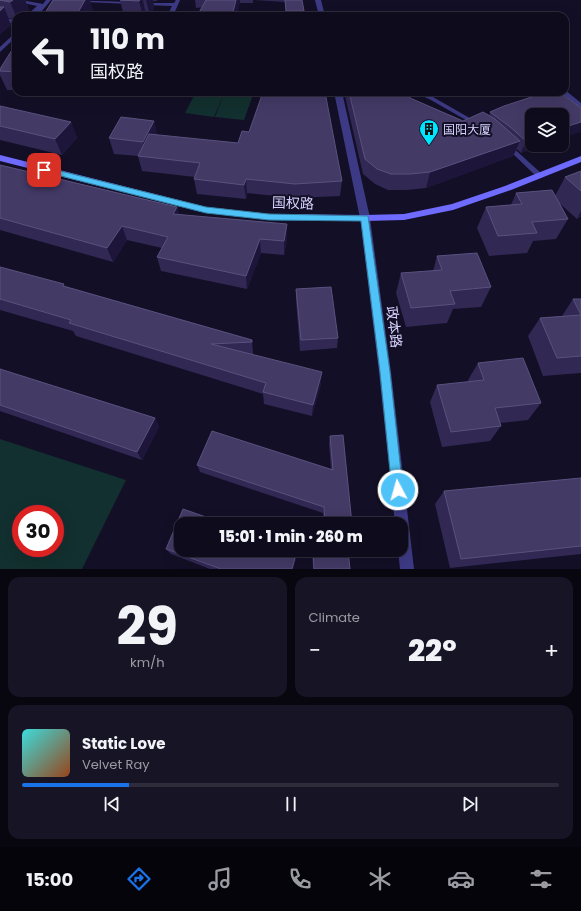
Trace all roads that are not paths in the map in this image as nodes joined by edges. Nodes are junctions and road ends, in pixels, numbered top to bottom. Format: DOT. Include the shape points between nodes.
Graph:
graph roads {
  1 [pos="12,0"];
  2 [pos="50,0"];
  3 [pos="62,0"];
  4 [pos="318,0"];
  5 [pos="177,3"];
  6 [pos="33,12"];
  7 [pos="38,12"];
  8 [pos="172,12"];
  9 [pos="321,12"];
  10 [pos="0,19"];
  11 [pos="12,21"];
  12 [pos="12,38"];
  13 [pos="0,50"];
  14 [pos="339,96"];
  15 [pos="426,96"];
  16 [pos="569,96"];
  17 [pos="581,106"];
  18 [pos="482,127"];
  19 [pos="502,140"];
  20 [pos="0,158"];
  21 [pos="581,159"];
  22 [pos="540,176"];
  23 [pos="365,218"];
  24 [pos="408,569"];
  1 -- 6 [label="lane" via="41,5"];
  2 -- 7 [label="lane"];
  3 -- 5 [label="lane"];
  4 -- 9 [label="street"];
  5 -- 8 [label="lane"];
  10 -- 11 [label="lane"];
  12 -- 13 [label="lane"];
  14 -- 23 [label="street, 政本路"];
  15 -- 18 [label="lane"];
  16 -- 17 [label="lane"];
  19 -- 22 [label="lane"];
  20 -- 23 [label="street, 国权路" via="206,210 269,217"];
  21 -- 22 [label="street, 国权路"];
  22 -- 23 [label="street, 国权路" via="452,207 404,217"];
  23 -- 24 [label="street, 政本路"];
}
